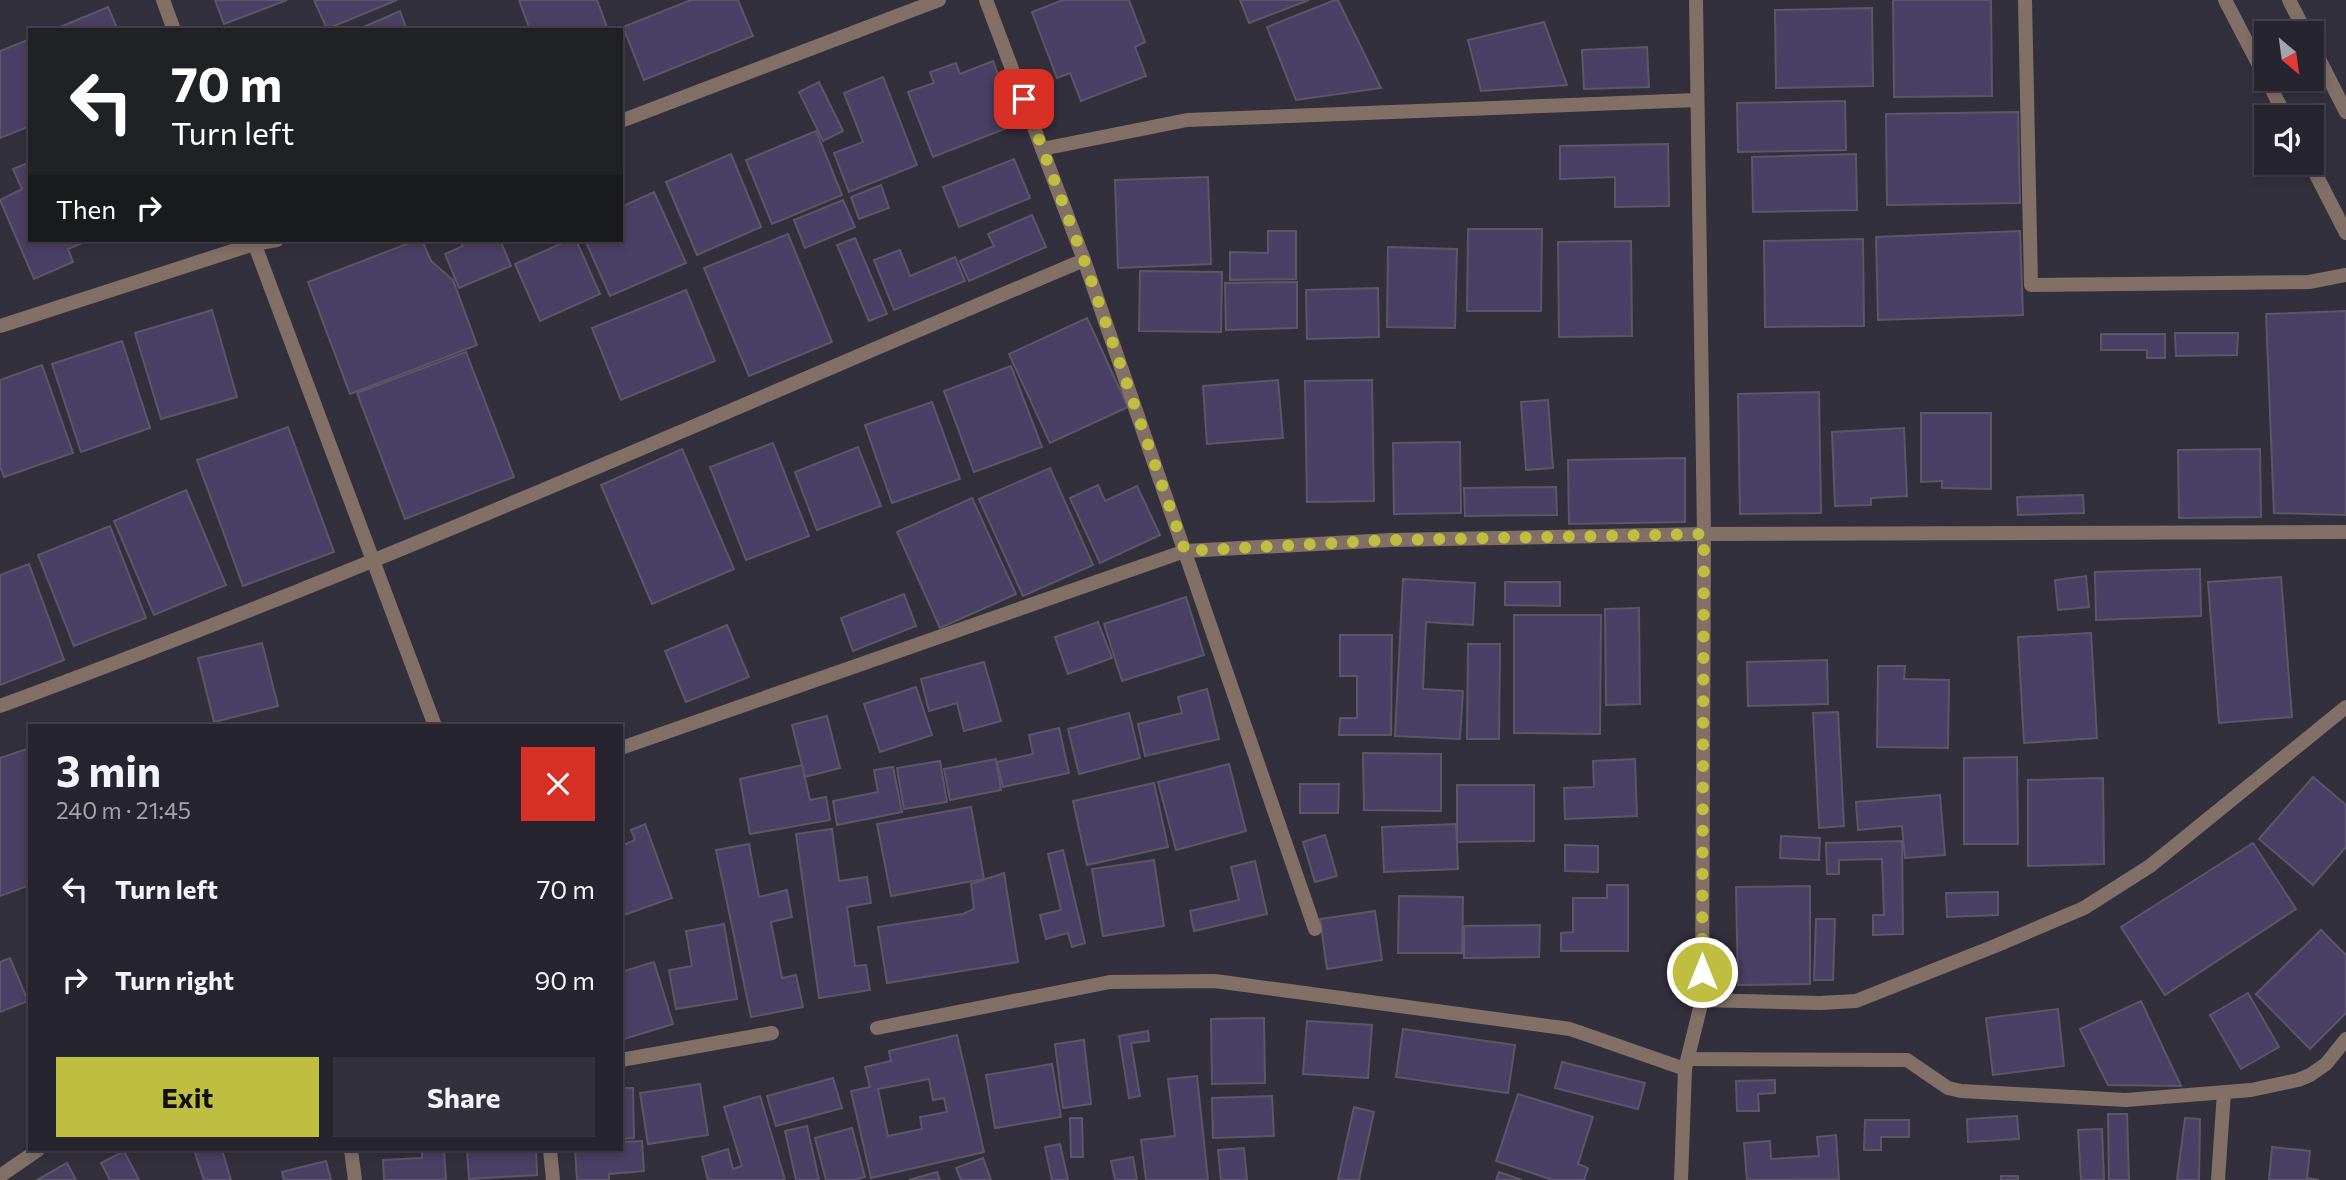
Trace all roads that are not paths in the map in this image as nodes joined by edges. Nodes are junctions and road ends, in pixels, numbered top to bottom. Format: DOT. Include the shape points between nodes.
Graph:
graph roads {
  1 [pos="163,0"];
  2 [pos="939,0"];
  3 [pos="986,0"];
  4 [pos="1696,0"];
  5 [pos="2025,0"];
  6 [pos="2225,0"];
  7 [pos="2289,0"];
  8 [pos="2300,21"];
  9 [pos="173,28"];
  10 [pos="2324,69"];
  11 [pos="1697,100"];
  12 [pos="2280,105"];
  13 [pos="2346,112"];
  14 [pos="623,120"];
  15 [pos="1042,149"];
  16 [pos="2315,175"];
  17 [pos="2346,233"];
  18 [pos="253,242"];
  19 [pos="1084,260"];
  20 [pos="2346,275"];
  21 [pos="0,326"];
  22 [pos="2346,532"];
  23 [pos="1704,534"];
  24 [pos="1185,551"];
  25 [pos="374,561"];
  26 [pos="0,706"];
  27 [pos="2346,707"];
  28 [pos="434,724"];
  29 [pos="623,747"];
  30 [pos="1315,929"];
  31 [pos="1702,1000"];
  32 [pos="877,1028"];
  33 [pos="772,1033"];
  34 [pos="2346,1039"];
  35 [pos="623,1060"];
  36 [pos="1686,1064"];
  37 [pos="2224,1093"];
  38 [pos="37,1151"];
  39 [pos="351,1151"];
  40 [pos="550,1151"];
  41 [pos="0,1176"];
  42 [pos="355,1180"];
  43 [pos="553,1180"];
  44 [pos="1681,1180"];
  45 [pos="2218,1180"];
  1 -- 9 [label="street"];
  2 -- 14 [label="street"];
  3 -- 15 [label="street"];
  4 -- 11 [label="street"];
  5 -- 20 [label="street" via="2031,285 2309,282"];
  6 -- 12 [label="street"];
  7 -- 8 [label="street"];
  10 -- 13 [label="street"];
  11 -- 15 [label="street" via="1187,120"];
  11 -- 23 [label="street"];
  15 -- 19 [label="street"];
  16 -- 17 [label="street"];
  18 -- 21 [label="street"];
  18 -- 25 [label="street"];
  19 -- 24 [label="street"];
  19 -- 25 [label="street"];
  22 -- 23 [label="street"];
  23 -- 24 [label="street" via="1390,540"];
  23 -- 31 [label="street"];
  24 -- 29 [label="street"];
  24 -- 30 [label="street"];
  25 -- 26 [label="street"];
  25 -- 28 [label="street"];
  27 -- 31 [label="street" via="2150,866 2084,908 1856,1001"];
  31 -- 36 [label="street"];
  32 -- 36 [label="street" via="1110,982 1215,981 1570,1029"];
  33 -- 35 [label="street"];
  34 -- 37 [label="street" via="2326,1064 2298,1080"];
  36 -- 37 [label="street" via="1908,1060 1948,1088 1961,1091 2126,1100"];
  36 -- 44 [label="street"];
  37 -- 45 [label="street"];
  38 -- 41 [label="street"];
  39 -- 42 [label="street"];
  40 -- 43 [label="street"];
}
